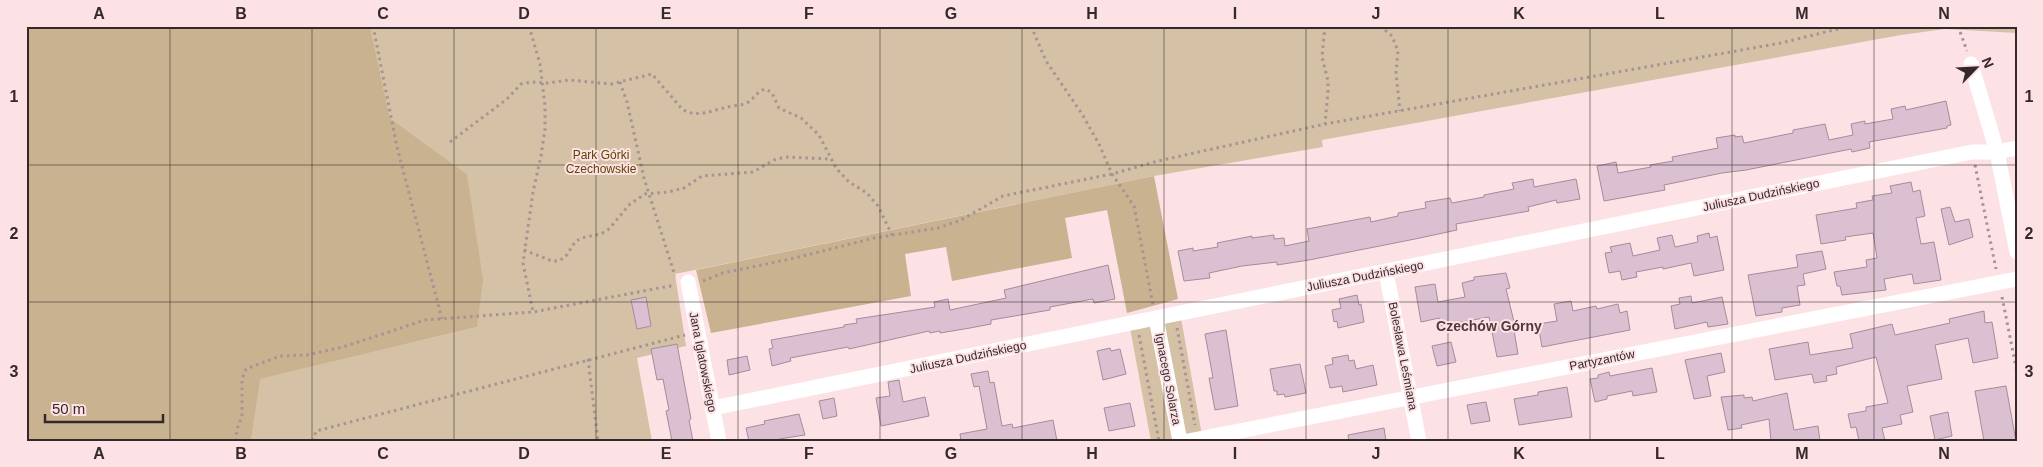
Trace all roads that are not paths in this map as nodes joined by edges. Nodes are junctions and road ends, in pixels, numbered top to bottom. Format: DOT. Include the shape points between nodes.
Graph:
graph roads {
  1 [pos="1971,64"];
  2 [pos="2017,148"];
  3 [pos="1996,152"];
  4 [pos="2017,252"];
  5 [pos="1386,272"];
  6 [pos="2017,279"];
  7 [pos="685,285"];
  8 [pos="1156,318"];
  9 [pos="1411,398"];
  10 [pos="713,408"];
  11 [pos="1192,439"];
  12 [pos="719,441"];
  13 [pos="1180,441"];
  14 [pos="1419,441"];
  1 -- 3 [label="street"];
  2 -- 3 [label="street, Juliusza Dudzińskiego"];
  3 -- 4 [label="street"];
  3 -- 5 [label="street, Juliusza Dudzińskiego" via="1972,152"];
  5 -- 8 [label="street, Juliusza Dudzińskiego"];
  5 -- 9 [label="street, Bolesława Leśmiana"];
  6 -- 9 [label="street, Partyzantów"];
  7 -- 10 [label="street, Jana Iglatowskiego"];
  8 -- 10 [label="street, Juliusza Dudzińskiego"];
  8 -- 13 [label="street, Ignacego Solarza"];
  9 -- 11 [label="street, Partyzantów"];
  9 -- 14 [label="street, Bolesława Leśmiana"];
  10 -- 12 [label="street, Jana Iglatowskiego"];
}
